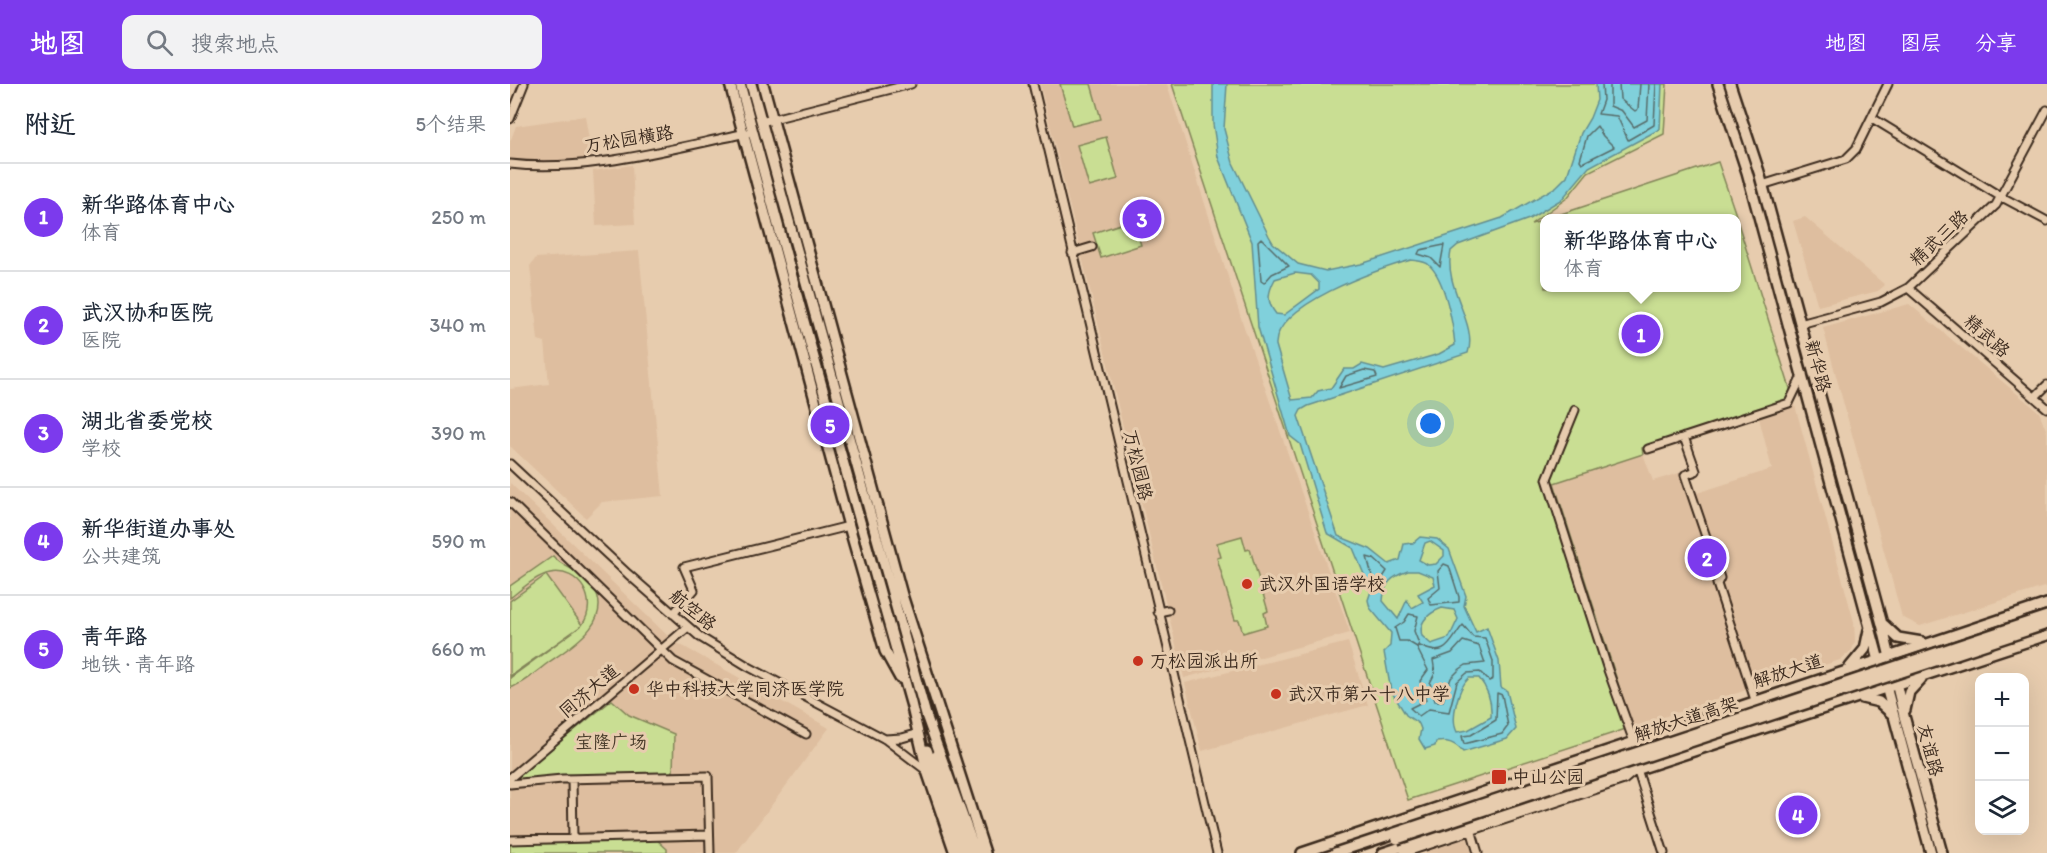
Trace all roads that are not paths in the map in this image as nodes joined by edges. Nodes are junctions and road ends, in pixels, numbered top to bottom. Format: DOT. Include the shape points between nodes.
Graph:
graph roads {
  1 [pos="524,84"];
  2 [pos="751,84"];
  3 [pos="763,84"];
  4 [pos="911,84"];
  5 [pos="1033,84"];
  6 [pos="1718,84"];
  7 [pos="1730,84"];
  8 [pos="1888,84"];
  9 [pos="734,86"];
  10 [pos="2047,110"];
  11 [pos="1872,118"];
  12 [pos="510,119"];
  13 [pos="772,120"];
  14 [pos="762,122"];
  15 [pos="748,133"];
  16 [pos="510,164"];
  17 [pos="1762,185"];
  18 [pos="2001,196"];
  19 [pos="2047,221"];
  20 [pos="1092,247"];
  21 [pos="1072,253"];
  22 [pos="790,268"];
  23 [pos="1908,288"];
  24 [pos="824,306"];
  25 [pos="1800,324"];
  26 [pos="797,331"];
  27 [pos="827,358"];
  28 [pos="806,364"];
  29 [pos="1803,374"];
  30 [pos="2047,386"];
  31 [pos="2035,397"];
  32 [pos="2047,408"];
  33 [pos="1575,410"];
  34 [pos="830,412"];
  35 [pos="1684,437"];
  36 [pos="1648,449"];
  37 [pos="510,464"];
  38 [pos="510,502"];
  39 [pos="849,526"];
  40 [pos="852,538"];
  41 [pos="875,574"];
  42 [pos="900,587"];
  43 [pos="2047,604"];
  44 [pos="1168,610"];
  45 [pos="1158,612"];
  46 [pos="673,614"];
  47 [pos="2047,616"];
  48 [pos="1882,624"];
  49 [pos="2047,624"];
  50 [pos="1870,625"];
  51 [pos="687,627"];
  52 [pos="2047,635"];
  53 [pos="904,638"];
  54 [pos="1936,640"];
  55 [pos="660,650"];
  56 [pos="1890,655"];
  57 [pos="1879,659"];
  58 [pos="1841,671"];
  59 [pos="1925,676"];
  60 [pos="1897,685"];
  61 [pos="1886,688"];
  62 [pos="910,699"];
  63 [pos="1853,699"];
  64 [pos="1755,700"];
  65 [pos="926,715"];
  66 [pos="1904,716"];
  67 [pos="1894,720"];
  68 [pos="916,734"];
  69 [pos="806,735"];
  70 [pos="885,739"];
  71 [pos="1634,742"];
  72 [pos="1637,769"];
  73 [pos="935,774"];
  74 [pos="510,778"];
  75 [pos="572,778"];
  76 [pos="510,784"];
  77 [pos="1470,827"];
  78 [pos="709,836"];
  79 [pos="573,838"];
  80 [pos="510,840"];
  81 [pos="710,853"];
  82 [pos="955,853"];
  83 [pos="962,853"];
  84 [pos="969,853"];
  85 [pos="976,853"];
  86 [pos="985,853"];
  87 [pos="1217,853"];
  88 [pos="1302,853"];
  89 [pos="1335,853"];
  90 [pos="1355,853"];
  91 [pos="1383,853"];
  92 [pos="1404,853"];
  93 [pos="1478,853"];
  94 [pos="1664,853"];
  95 [pos="1931,853"];
  96 [pos="1942,853"];
  1 -- 12 [label="street"];
  2 -- 14 [label="main road"];
  3 -- 13 [label="main road"];
  4 -- 13 [label="street"];
  5 -- 21 [label="street, 万松园路"];
  6 -- 29 [label="main road, 新华路" via="1748,172"];
  7 -- 17 [label="main road, 新华路"];
  8 -- 11 [label="street"];
  9 -- 15 [label="main road"];
  10 -- 18 [label="street, 精武三路"];
  11 -- 17 [label="street" via="1856,149 1846,159"];
  11 -- 18 [label="street"];
  13 -- 14 [label="street"];
  13 -- 24 [label="main road"];
  14 -- 27 [label="main road"];
  15 -- 16 [label="street, 万松园横路" via="590,162 533,167"];
  15 -- 22 [label="main road"];
  15 -- 26 [label="main road"];
  17 -- 25 [label="main road, 新华路"];
  18 -- 19 [label="street"];
  18 -- 23 [label="street, 精武三路"];
  20 -- 21 [label="street"];
  21 -- 45 [label="street, 万松园路"];
  22 -- 26 [label="main road"];
  22 -- 34 [label="main road"];
  23 -- 25 [label="street, 精武三路" via="1881,302"];
  23 -- 31 [label="street, 精武路"];
  24 -- 27 [label="main road"];
  24 -- 42 [label="main road"];
  25 -- 48 [label="main road, 新华路"];
  26 -- 28 [label="main road"];
  27 -- 53 [label="main road"];
  28 -- 34 [label="main road"];
  28 -- 39 [label="main road"];
  29 -- 35 [label="street" via="1789,403"];
  29 -- 50 [label="main road, 新华路"];
  30 -- 31 [label="street"];
  31 -- 32 [label="street, 精武路"];
  33 -- 71 [label="street" via="1547,479"];
  34 -- 41 [label="main road"];
  35 -- 36 [label="street"];
  35 -- 64 [label="street" via="1696,471 1685,475"];
  37 -- 46 [label="street, 航空路"];
  38 -- 55 [label="street"];
  39 -- 40 [label="main road"];
  39 -- 46 [label="street" via="684,567 694,590"];
  40 -- 41 [label="main road"];
  40 -- 62 [label="main road" via="885,651"];
  41 -- 62 [label="main road"];
  42 -- 53 [label="main road"];
  42 -- 86 [label="main road"];
  43 -- 54 [label="main road, 解放大道"];
  44 -- 45 [label="street"];
  45 -- 87 [label="street, 万松园路"];
  46 -- 51 [label="street, 航空路"];
  47 -- 89 [label="main road, 解放大道高架, bridge"];
  48 -- 54 [label="main road" via="1908,641"];
  48 -- 56 [label="main road, 新华路"];
  49 -- 90 [label="main road, 解放大道高架, bridge"];
  50 -- 57 [label="main road, 新华路"];
  50 -- 58 [label="main road" via="1861,656"];
  51 -- 55 [label="street, 同济大道"];
  51 -- 70 [label="street, 航空路" via="749,667"];
  52 -- 59 [label="main road"];
  53 -- 65 [label="main road"];
  54 -- 56 [label="main road, 解放大道"];
  55 -- 69 [label="street" via="685,669"];
  55 -- 74 [label="street, 同济大道"];
  56 -- 57 [label="main road, 解放大道"];
  56 -- 60 [label="main road, 友谊路"];
  57 -- 58 [label="main road, 解放大道"];
  57 -- 61 [label="main road, 友谊路"];
  58 -- 64 [label="main road, 解放大道"];
  59 -- 60 [label="main road"];
  59 -- 66 [label="main road" via="1909,692"];
  60 -- 61 [label="main road"];
  60 -- 66 [label="main road, 友谊路"];
  61 -- 63 [label="main road"];
  61 -- 67 [label="main road, 友谊路"];
  62 -- 68 [label="main road"];
  62 -- 73 [label="main road"];
  63 -- 67 [label="main road" via="1879,702"];
  63 -- 72 [label="main road"];
  64 -- 71 [label="main road, 解放大道"];
  65 -- 73 [label="main road"];
  65 -- 85 [label="main road"];
  66 -- 96 [label="main road, 友谊路"];
  67 -- 95 [label="main road, 友谊路"];
  68 -- 70 [label="street"];
  68 -- 73 [label="main road"];
  70 -- 73 [label="street, 航空路"];
  71 -- 88 [label="main road, 解放大道"];
  72 -- 77 [label="main road"];
  72 -- 94 [label="street"];
  73 -- 82 [label="main road"];
  73 -- 83 [label="main road"];
  73 -- 84 [label="main road"];
  75 -- 76 [label="street"];
  75 -- 78 [label="street" via="708,776"];
  75 -- 79 [label="street"];
  77 -- 91 [label="main road"];
  77 -- 92 [label="street"];
  77 -- 93 [label="street"];
  78 -- 79 [label="street"];
  78 -- 81 [label="street"];
  79 -- 80 [label="street"];
}
